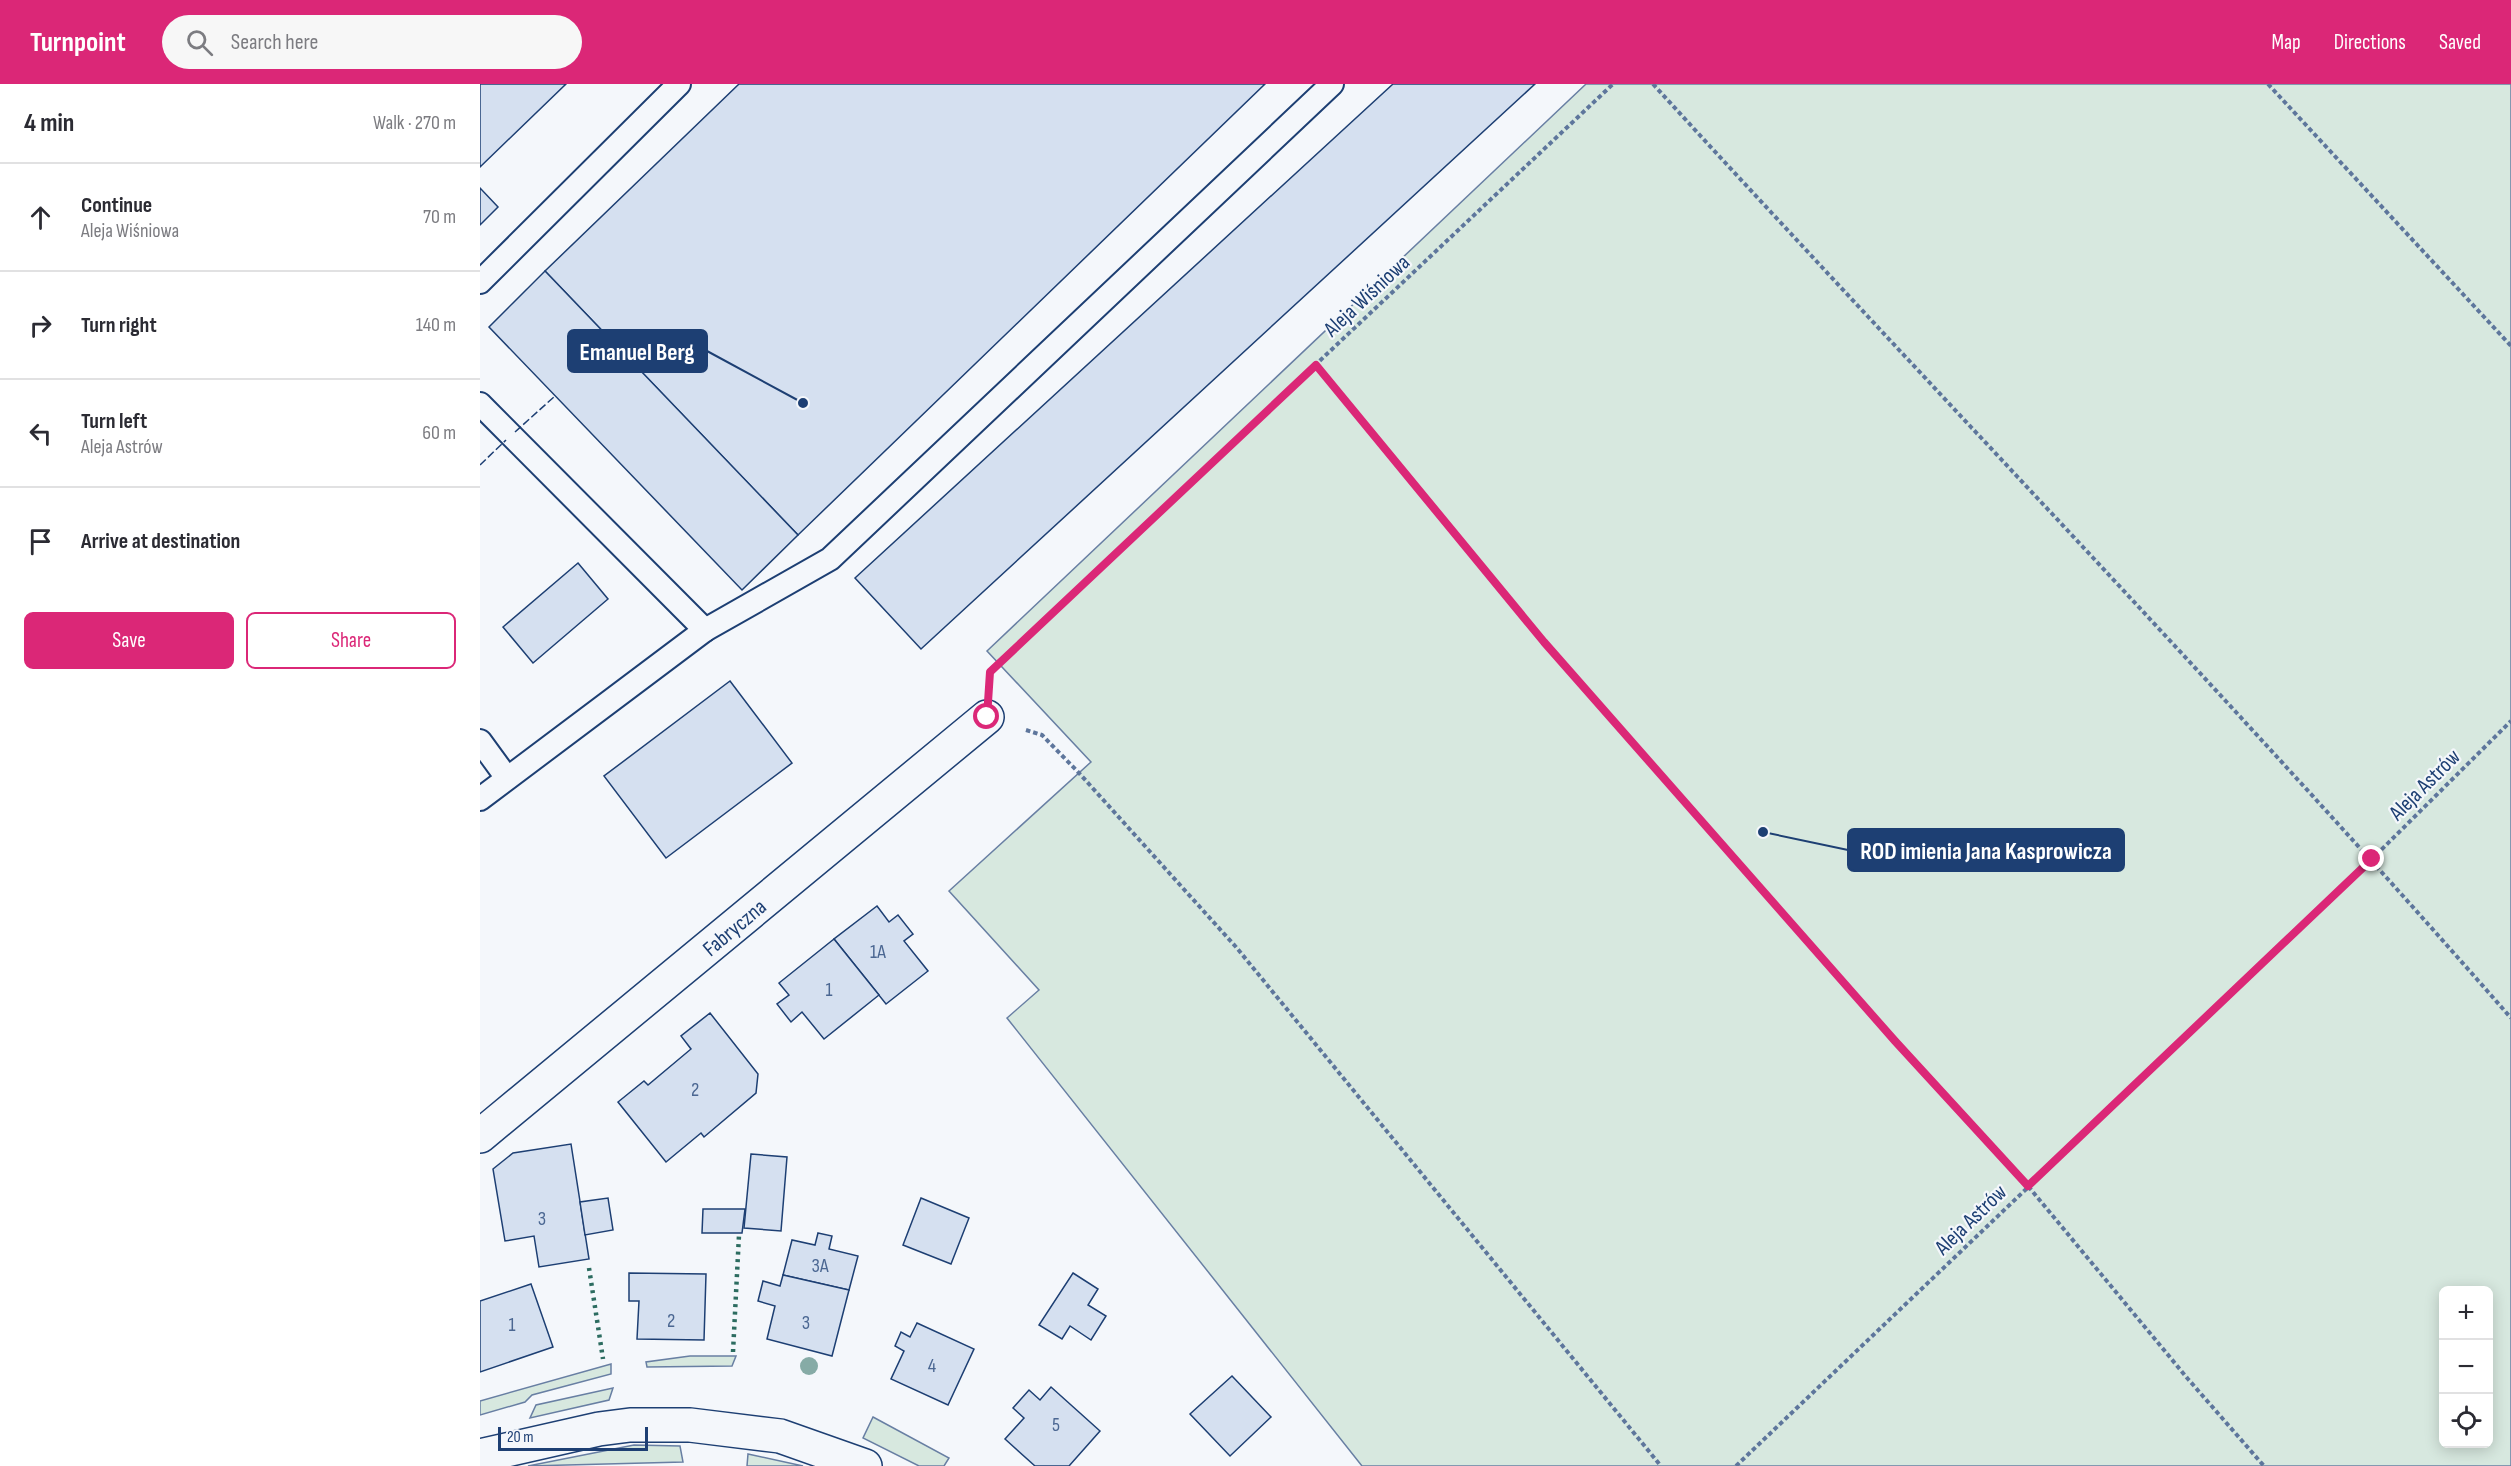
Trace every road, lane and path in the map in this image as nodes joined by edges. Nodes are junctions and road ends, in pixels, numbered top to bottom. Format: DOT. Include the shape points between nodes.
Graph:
graph roads {
  1 [pos="679,84"];
  2 [pos="1332,84"];
  3 [pos="1613,84"];
  4 [pos="1653,84"];
  5 [pos="2268,84"];
  6 [pos="480,282"];
  7 [pos="2511,346"];
  8 [pos="1316,365"];
  9 [pos="480,404"];
  10 [pos="705,630"];
  11 [pos="987,717"];
  12 [pos="2511,721"];
  13 [pos="480,741"];
  14 [pos="507,778"];
  15 [pos="480,799"];
  16 [pos="2372,859"];
  17 [pos="2511,1018"];
  18 [pos="480,1136"];
  19 [pos="2028,1186"];
  20 [pos="480,1456"];
  21 [pos="865,1466"];
  22 [pos="1661,1466"];
  23 [pos="1736,1466"];
  24 [pos="2264,1466"];
  1 -- 6 [label="lane"];
  2 -- 10 [label="lane" via="830,559"];
  3 -- 8 [label="path, Aleja Wiśniowa"];
  4 -- 16 [label="path"];
  5 -- 7 [label="path"];
  8 -- 11 [label="path, Aleja Wiśniowa" via="990,672"];
  8 -- 19 [label="path" via="1544,642"];
  9 -- 10 [label="lane"];
  10 -- 14 [label="lane"];
  11 -- 18 [label="street, Fabryczna"];
  11 -- 22 [label="path" via="1042,735 1236,947"];
  12 -- 16 [label="path, Aleja Astrów"];
  13 -- 14 [label="lane"];
  14 -- 15 [label="lane"];
  16 -- 17 [label="path"];
  16 -- 19 [label="path, Aleja Astrów"];
  19 -- 23 [label="path, Aleja Astrów"];
  19 -- 24 [label="path"];
  20 -- 21 [label="street" via="599,1429 690,1425 780,1436"];
}
